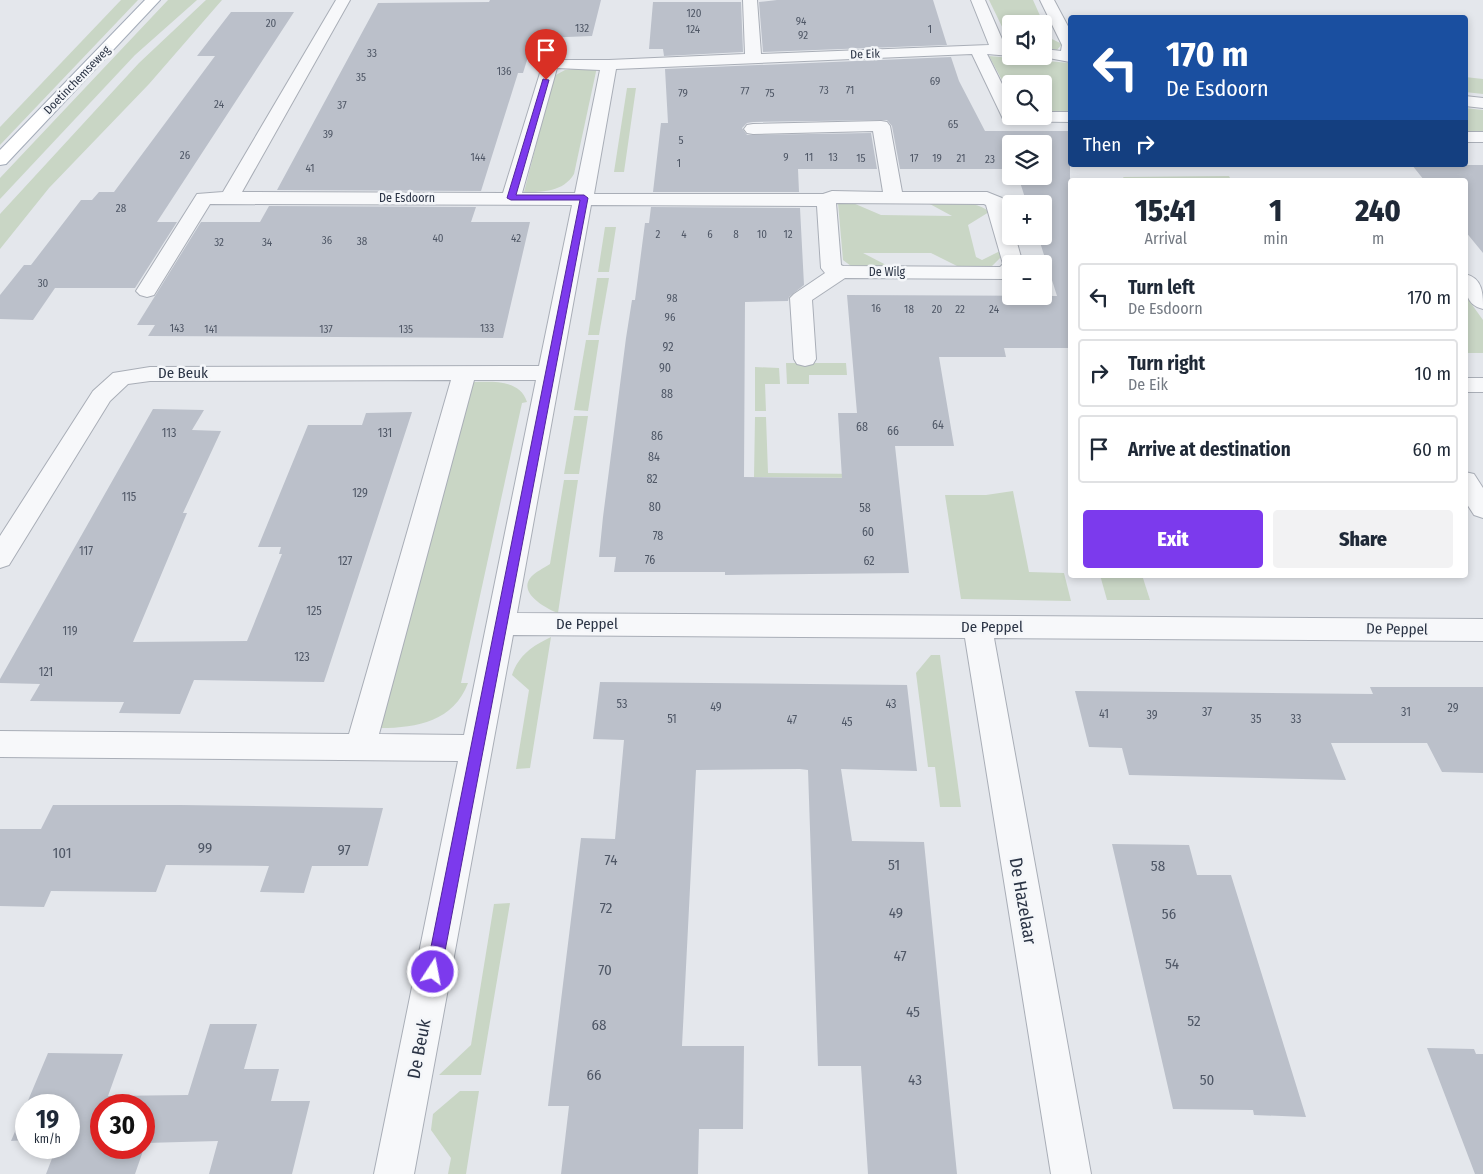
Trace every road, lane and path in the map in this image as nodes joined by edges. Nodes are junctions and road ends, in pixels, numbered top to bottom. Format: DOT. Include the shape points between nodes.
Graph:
graph roads {
  1 [pos="153,0"];
  2 [pos="344,0"];
  3 [pos="750,0"];
  4 [pos="978,0"];
  5 [pos="1047,0"];
  6 [pos="1068,41"];
  7 [pos="1002,44"];
  8 [pos="977,49"];
  9 [pos="1002,50"];
  10 [pos="1052,55"];
  11 [pos="1068,56"];
  12 [pos="753,59"];
  13 [pos="609,65"];
  14 [pos="1468,101"];
  15 [pos="1483,103"];
  16 [pos="1068,117"];
  17 [pos="753,129"];
  18 [pos="1468,137"];
  19 [pos="1483,137"];
  20 [pos="0,160"];
  21 [pos="229,198"];
  22 [pos="511,198"];
  23 [pos="584,198"];
  24 [pos="894,198"];
  25 [pos="826,200"];
  26 [pos="1010,255"];
  27 [pos="840,272"];
  28 [pos="1002,272"];
  29 [pos="1468,284"];
  30 [pos="146,291"];
  31 [pos="1483,304"];
  32 [pos="805,359"];
  33 [pos="464,373"];
  34 [pos="549,373"];
  35 [pos="1468,385"];
  36 [pos="1483,385"];
  37 [pos="1468,485"];
  38 [pos="1483,509"];
  39 [pos="0,558"];
  40 [pos="500,624"];
  41 [pos="978,627"];
  42 [pos="1483,630"];
  43 [pos="0,744"];
  44 [pos="360,745"];
  45 [pos="476,748"];
  46 [pos="394,1174"];
  47 [pos="1072,1174"];
  1 -- 20 [label="main road, Doetinchemseweg"];
  2 -- 21 [label="street"];
  3 -- 12 [label="street"];
  4 -- 7 [label="street"];
  5 -- 6 [label="street"];
  8 -- 9 [label="street, De Eik"];
  8 -- 12 [label="street, De Eik"];
  8 -- 16 [label="street" via="1010,117"];
  10 -- 11 [label="street"];
  12 -- 13 [label="street, De Eik"];
  13 -- 22 [label="street, De Eik" via="550,63"];
  13 -- 23 [label="street"];
  14 -- 15 [label="street"];
  17 -- 24 [label="street" via="881,126"];
  18 -- 19 [label="street"];
  21 -- 22 [label="street, De Esdoorn"];
  21 -- 30 [label="street, De Esdoorn" via="204,198"];
  22 -- 23 [label="street, De Esdoorn"];
  23 -- 25 [label="street"];
  23 -- 34 [label="street, De Beuk"];
  24 -- 25 [label="street" via="832,197"];
  24 -- 26 [label="street" via="987,198 995,202"];
  25 -- 27 [label="street" via="831,268"];
  27 -- 28 [label="street, De Wilg"];
  27 -- 32 [label="street" via="801,298"];
  29 -- 31 [label="street"];
  33 -- 34 [label="street, De Beuk"];
  33 -- 39 [label="street, De Beuk" via="150,374 121,378 100,396"];
  33 -- 44 [label="street"];
  34 -- 40 [label="street, De Beuk"];
  35 -- 36 [label="street"];
  37 -- 38 [label="street"];
  40 -- 41 [label="street, De Peppel"];
  40 -- 45 [label="street, De Beuk"];
  41 -- 42 [label="street, De Peppel"];
  41 -- 47 [label="street, De Hazelaar"];
  43 -- 44 [label="street"];
  44 -- 45 [label="street"];
  45 -- 46 [label="street, De Beuk"];
}
